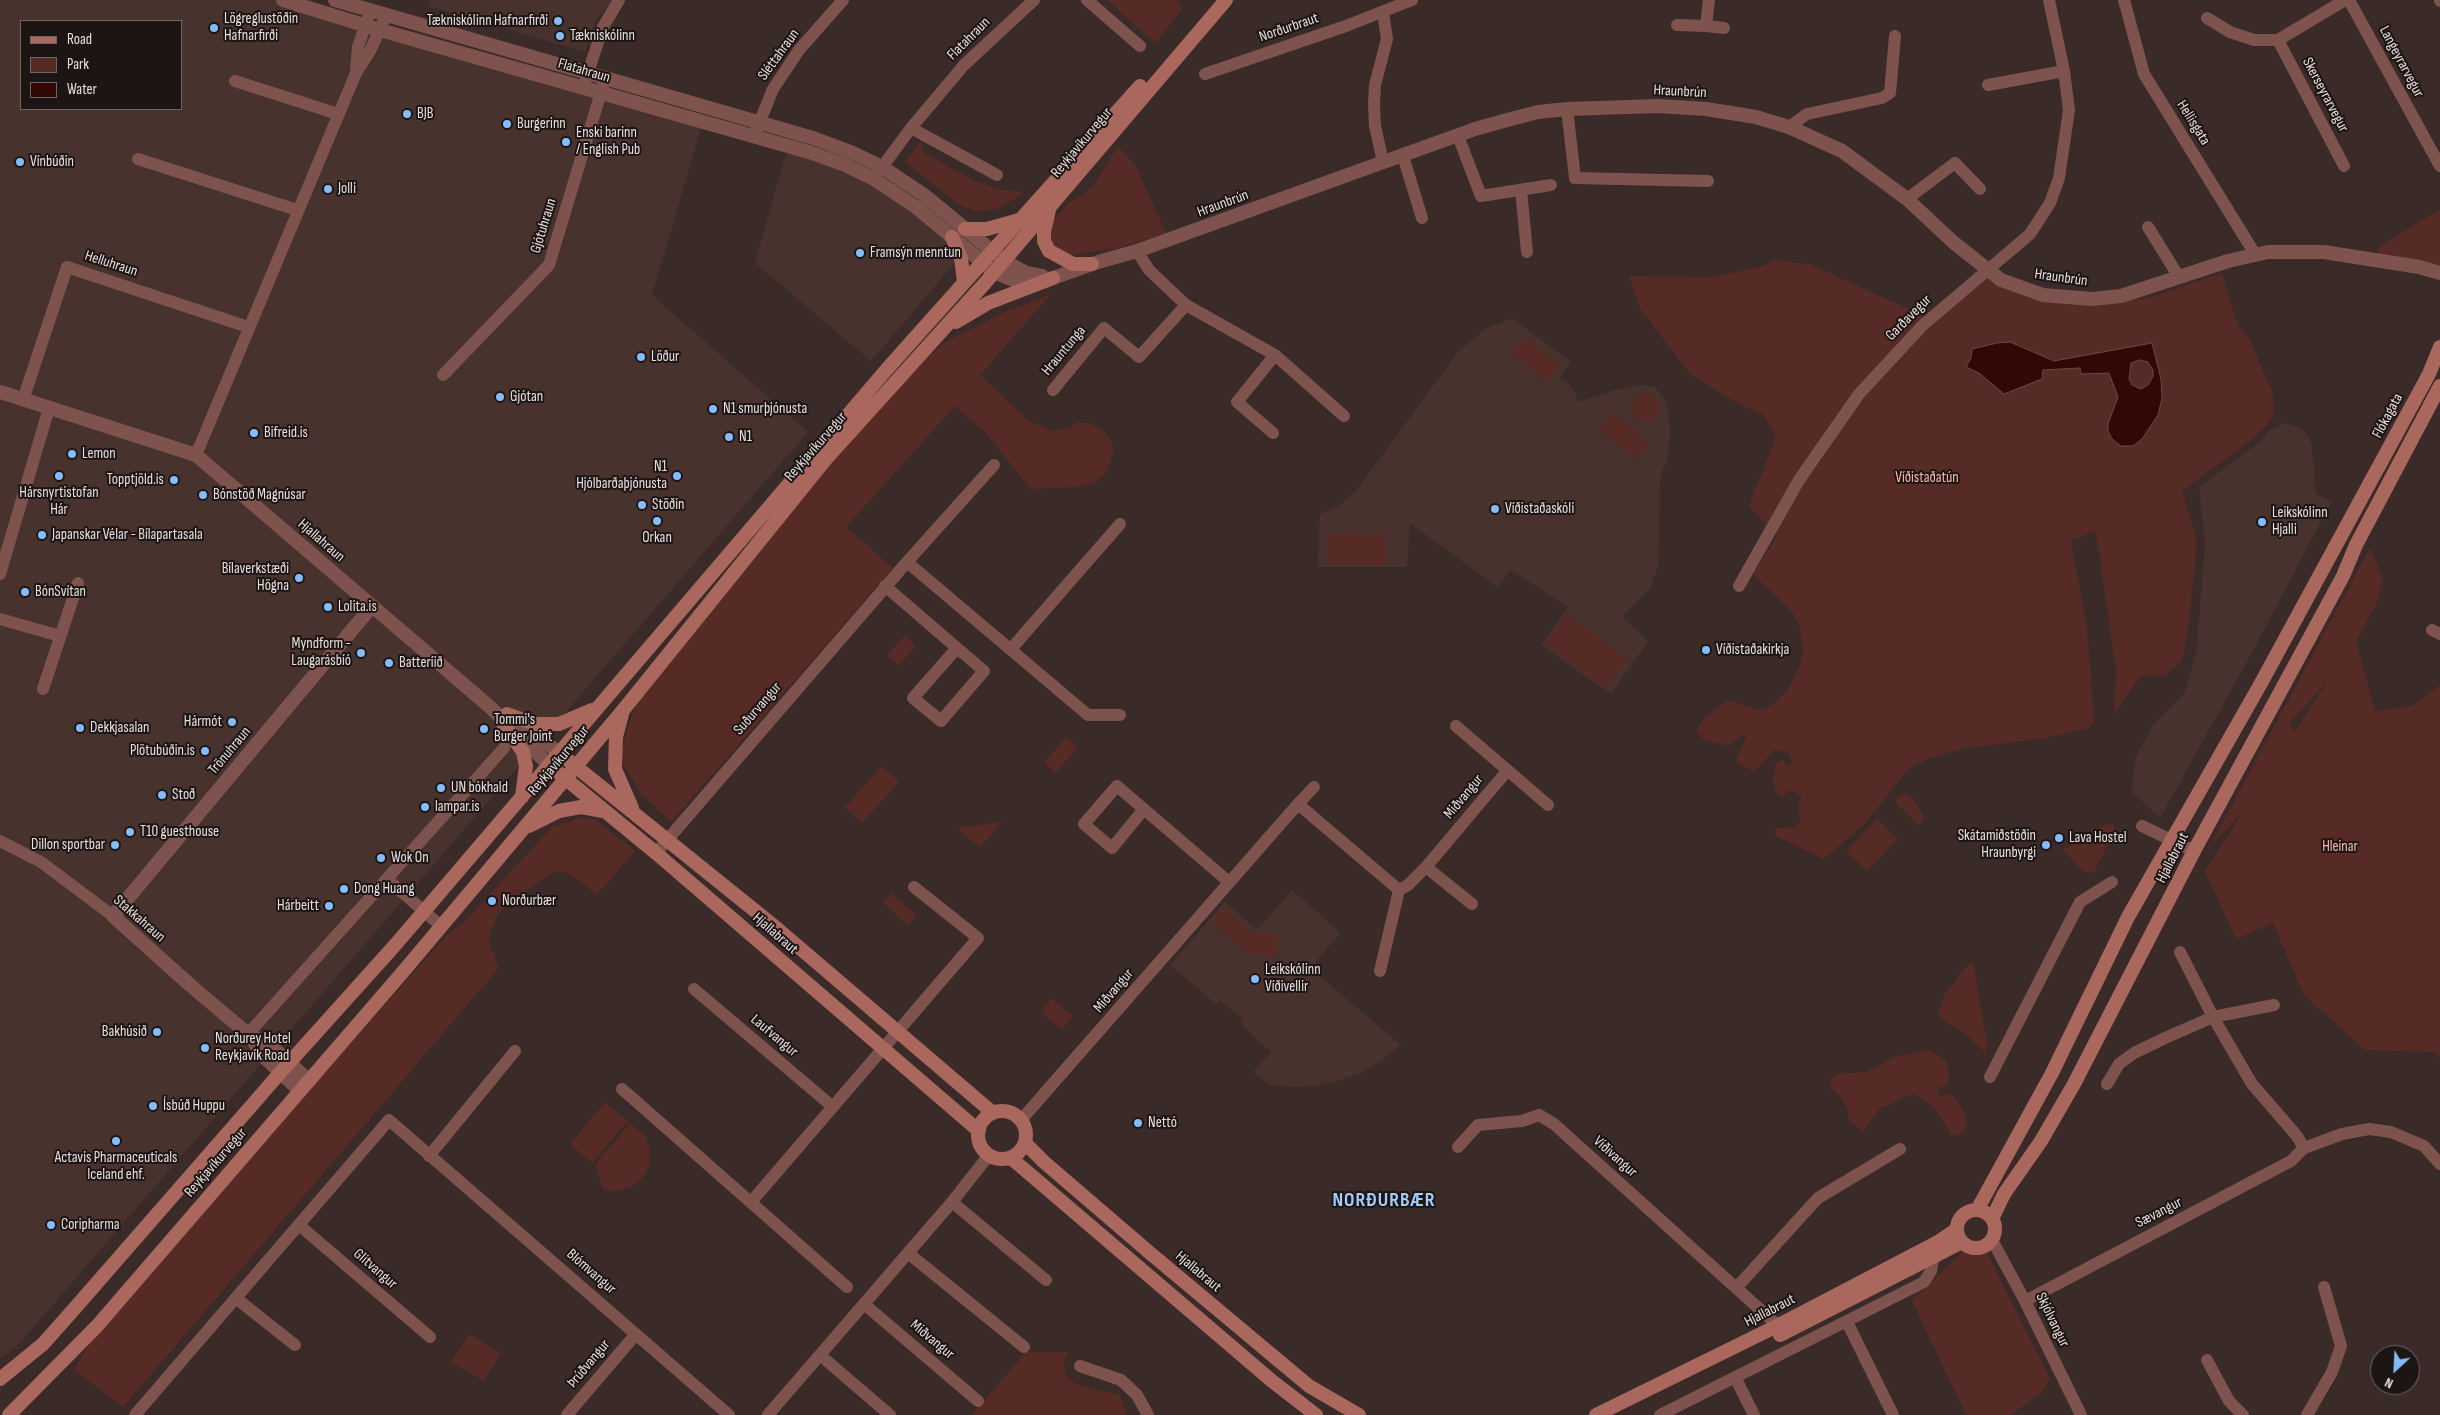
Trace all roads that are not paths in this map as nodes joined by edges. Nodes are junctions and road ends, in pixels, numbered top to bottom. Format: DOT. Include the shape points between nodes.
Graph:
graph roads {
  1 [pos="283,0"];
  2 [pos="335,0"];
  3 [pos="619,0"];
  4 [pos="843,0"];
  5 [pos="1034,0"];
  6 [pos="1087,0"];
  7 [pos="1214,0"];
  8 [pos="1226,0"];
  9 [pos="1412,0"];
  10 [pos="1709,0"];
  11 [pos="2049,0"];
  12 [pos="2124,0"];
  13 [pos="2347,0"];
  14 [pos="1388,7"];
  15 [pos="386,16"];
  16 [pos="367,18"];
  17 [pos="2207,18"];
  18 [pos="1676,25"];
  19 [pos="1706,26"];
  20 [pos="1724,28"];
  21 [pos="380,30"];
  22 [pos="1895,36"];
  23 [pos="2278,40"];
  24 [pos="1140,46"];
  25 [pos="2064,72"];
  26 [pos="356,73"];
  27 [pos="1204,74"];
  28 [pos="235,81"];
  29 [pos="585,81"];
  30 [pos="1988,85"];
  31 [pos="603,86"];
  32 [pos="1567,109"];
  33 [pos="338,114"];
  34 [pos="1789,127"];
  35 [pos="911,128"];
  36 [pos="757,129"];
  37 [pos="1458,136"];
  38 [pos="1403,156"];
  39 [pos="138,159"];
  40 [pos="1383,162"];
  41 [pos="2344,166"];
  42 [pos="2440,166"];
  43 [pos="882,167"];
  44 [pos="997,175"];
  45 [pos="874,179"];
  46 [pos="1708,181"];
  47 [pos="1551,185"];
  48 [pos="1980,189"];
  49 [pos="1522,190"];
  50 [pos="1907,200"];
  51 [pos="1050,206"];
  52 [pos="297,210"];
  53 [pos="1422,218"];
  54 [pos="1022,219"];
  55 [pos="2148,227"];
  56 [pos="965,229"];
  57 [pos="952,237"];
  58 [pos="1137,251"];
  59 [pos="1527,252"];
  60 [pos="2255,254"];
  61 [pos="987,257"];
  62 [pos="1092,264"];
  63 [pos="999,266"];
  64 [pos="1986,269"];
  65 [pos="2440,273"];
  66 [pos="1053,278"];
  67 [pos="2180,278"];
  68 [pos="964,282"];
  69 [pos="1186,304"];
  70 [pos="248,327"];
  71 [pos="936,335"];
  72 [pos="2440,347"];
  73 [pos="1276,355"];
  74 [pos="444,375"];
  75 [pos="2440,386"];
  76 [pos="1052,390"];
  77 [pos="0,392"];
  78 [pos="23,400"];
  79 [pos="49,408"];
  80 [pos="1344,416"];
  81 [pos="1273,433"];
  82 [pos="196,455"];
  83 [pos="994,464"];
  84 [pos="2361,500"];
  85 [pos="1120,524"];
  86 [pos="907,562"];
  87 [pos="0,574"];
  88 [pos="78,583"];
  89 [pos="886,586"];
  90 [pos="1739,586"];
  91 [pos="372,606"];
  92 [pos="0,619"];
  93 [pos="60,636"];
  94 [pos="957,648"];
  95 [pos="1011,649"];
  96 [pos="43,689"];
  97 [pos="599,706"];
  98 [pos="624,709"];
  99 [pos="1120,715"];
  100 [pos="505,718"];
  101 [pos="1456,726"];
  102 [pos="504,748"];
  103 [pos="559,753"];
  104 [pos="549,765"];
  105 [pos="575,766"];
  106 [pos="1507,771"];
  107 [pos="565,778"];
  108 [pos="1314,787"];
  109 [pos="522,797"];
  110 [pos="1298,804"];
  111 [pos="1548,805"];
  112 [pos="1144,809"];
  113 [pos="634,811"];
  114 [pos="607,812"];
  115 [pos="2142,826"];
  116 [pos="520,832"];
  117 [pos="668,839"];
  118 [pos="0,841"];
  119 [pos="2171,841"];
  120 [pos="2194,852"];
  121 [pos="656,853"];
  122 [pos="1426,867"];
  123 [pos="388,880"];
  124 [pos="1229,882"];
  125 [pos="2112,882"];
  126 [pos="914,886"];
  127 [pos="1398,890"];
  128 [pos="1472,904"];
  129 [pos="423,910"];
  130 [pos="113,916"];
  131 [pos="441,926"];
  132 [pos="2180,952"];
  133 [pos="1380,971"];
  134 [pos="694,989"];
  135 [pos="2274,1004"];
  136 [pos="2213,1016"];
  137 [pos="899,1033"];
  138 [pos="248,1034"];
  139 [pos="883,1049"];
  140 [pos="515,1051"];
  141 [pos="290,1062"];
  142 [pos="280,1072"];
  143 [pos="1990,1077"];
  144 [pos="2107,1084"];
  145 [pos="304,1086"];
  146 [pos="622,1089"];
  147 [pos="833,1107"];
  148 [pos="993,1113"];
  149 [pos="1021,1120"];
  150 [pos="979,1131"];
  151 [pos="1025,1143"];
  152 [pos="1458,1147"];
  153 [pos="2304,1148"];
  154 [pos="1900,1149"];
  155 [pos="989,1155"];
  156 [pos="429,1156"];
  157 [pos="1011,1158"];
  158 [pos="2440,1164"];
  159 [pos="751,1202"];
  160 [pos="952,1202"];
  161 [pos="1977,1210"];
  162 [pos="1992,1219"];
  163 [pos="299,1225"];
  164 [pos="1959,1236"];
  165 [pos="1992,1240"];
  166 [pos="908,1253"];
  167 [pos="1933,1258"];
  168 [pos="1046,1280"];
  169 [pos="847,1287"];
  170 [pos="1737,1287"];
  171 [pos="2324,1287"];
  172 [pos="237,1299"];
  173 [pos="2025,1301"];
  174 [pos="864,1304"];
  175 [pos="1847,1322"];
  176 [pos="1782,1329"];
  177 [pos="636,1334"];
  178 [pos="430,1337"];
  179 [pos="295,1345"];
  180 [pos="1024,1348"];
  181 [pos="820,1355"];
  182 [pos="2208,1360"];
  183 [pos="1080,1366"];
  184 [pos="1735,1377"];
  185 [pos="0,1379"];
  186 [pos="978,1401"];
  187 [pos="9,1415"];
  188 [pos="136,1415"];
  189 [pos="567,1415"];
  190 [pos="729,1415"];
  191 [pos="768,1415"];
  192 [pos="890,1415"];
  193 [pos="1148,1415"];
  194 [pos="1316,1415"];
  195 [pos="1359,1415"];
  196 [pos="1596,1415"];
  197 [pos="1618,1415"];
  198 [pos="1660,1415"];
  199 [pos="1754,1415"];
  200 [pos="1893,1415"];
  201 [pos="2081,1415"];
  202 [pos="2243,1415"];
  203 [pos="2307,1415"];
  1 -- 16 [label="street, Flatahraun"];
  2 -- 16 [label="street, Flatahraun"];
  3 -- 29 [label="street" via="603,27"];
  4 -- 36 [label="street, Sléttahraun" via="799,50 772,89"];
  5 -- 35 [label="street, Flatahraun" via="964,65"];
  6 -- 24 [label="street"];
  7 -- 54 [label="main road, Reykjavíkurvegur"];
  8 -- 51 [label="main road, Reykjavíkurvegur"];
  9 -- 14 [label="street, Norðurbraut"];
  10 -- 19 [label="street"];
  11 -- 25 [label="street, Garðavegur"];
  12 -- 60 [label="street, Hellisgata" via="2144,74"];
  13 -- 23 [label="street"];
  13 -- 42 [label="street, Langeyrarvegur"];
  14 -- 27 [label="street, Norðurbraut"];
  14 -- 40 [label="street" via="1387,38 1375,85 1374,104"];
  15 -- 16 [label="street, Flatahraun"];
  15 -- 21 [label="street"];
  15 -- 29 [label="street, Flatahraun"];
  16 -- 21 [label="street, Flatahraun"];
  16 -- 26 [label="street" via="358,47"];
  17 -- 23 [label="street" via="2230,32 2254,40"];
  18 -- 19 [label="street"];
  19 -- 20 [label="street"];
  21 -- 26 [label="street"];
  21 -- 29 [label="street, Flatahraun"];
  22 -- 34 [label="street" via="1890,93 1882,98 1807,114"];
  23 -- 41 [label="street, Skerseyrarvegur"];
  25 -- 30 [label="street"];
  25 -- 64 [label="street, Garðavegur" via="2069,110 2059,178 2050,203 2030,234"];
  26 -- 33 [label="street"];
  28 -- 33 [label="street"];
  29 -- 31 [label="street, Flatahraun"];
  31 -- 36 [label="street, Flatahraun"];
  31 -- 74 [label="street, Gjótuhraun" via="549,264"];
  32 -- 34 [label="street, Hraunbrún" via="1658,106 1706,109 1756,117"];
  32 -- 37 [label="street, Hraunbrún" via="1530,114"];
  32 -- 46 [label="street" via="1575,178"];
  33 -- 52 [label="street"];
  34 -- 50 [label="street, Hraunbrún" via="1842,151"];
  35 -- 43 [label="street, Flatahraun"];
  35 -- 44 [label="street"];
  36 -- 43 [label="street, Flatahraun" via="817,140"];
  36 -- 45 [label="street, Flatahraun"];
  37 -- 38 [label="street, Hraunbrún"];
  37 -- 49 [label="street" via="1481,196"];
  38 -- 40 [label="street, Hraunbrún"];
  38 -- 53 [label="street"];
  39 -- 52 [label="street"];
  40 -- 58 [label="street, Hraunbrún"];
  43 -- 45 [label="street, Flatahraun"];
  43 -- 56 [label="street, Flatahraun" via="924,195"];
  45 -- 57 [label="street, Flatahraun" via="916,207"];
  47 -- 49 [label="street"];
  48 -- 50 [label="street" via="1955,163"];
  49 -- 59 [label="street"];
  50 -- 64 [label="street, Hraunbrún"];
  51 -- 62 [label="main road" via="1044,232 1049,251 1073,264"];
  51 -- 63 [label="main road, Reykjavíkurvegur"];
  52 -- 70 [label="street"];
  54 -- 56 [label="main road" via="988,230"];
  54 -- 61 [label="main road, Reykjavíkurvegur"];
  55 -- 67 [label="street"];
  56 -- 61 [label="street, Flatahraun"];
  57 -- 61 [label="street, Flatahraun"];
  57 -- 68 [label="main road" via="961,258"];
  58 -- 62 [label="street, Hraunbrún"];
  58 -- 69 [label="street" via="1148,270"];
  60 -- 65 [label="street, Hraunbrún" via="2324,252"];
  60 -- 67 [label="street, Hraunbrún"];
  61 -- 63 [label="street"];
  61 -- 68 [label="main road, Reykjavíkurvegur"];
  62 -- 66 [label="street, Hraunbrún"];
  63 -- 66 [label="street"];
  63 -- 71 [label="main road, Reykjavíkurvegur"];
  64 -- 67 [label="street, Hraunbrún" via="2001,280 2024,289 2067,298 2121,296"];
  64 -- 90 [label="street, Garðavegur" via="1923,325 1859,394 1799,480"];
  66 -- 71 [label="main road" via="988,303"];
  68 -- 97 [label="main road, Reykjavíkurvegur"];
  69 -- 73 [label="street"];
  69 -- 76 [label="street, Hrauntunga" via="1140,356 1104,328"];
  70 -- 78 [label="street, Helluhraun" via="67,267"];
  70 -- 82 [label="street"];
  71 -- 98 [label="main road, Reykjavíkurvegur" via="777,518"];
  72 -- 84 [label="main road, Flókagata" via="2429,374"];
  73 -- 80 [label="street"];
  73 -- 81 [label="street" via="1237,402"];
  75 -- 120 [label="main road, Hjallabraut" via="2356,545 2343,576"];
  77 -- 78 [label="street, Hjallahraun"];
  78 -- 79 [label="street, Hjallahraun"];
  79 -- 82 [label="street, Hjallahraun"];
  79 -- 87 [label="street"];
  82 -- 91 [label="street, Hjallahraun"];
  83 -- 86 [label="street, Suðurvangur"];
  84 -- 119 [label="main road, Hjallabraut"];
  85 -- 95 [label="street"];
  86 -- 89 [label="street, Suðurvangur"];
  86 -- 95 [label="street"];
  88 -- 93 [label="street"];
  89 -- 94 [label="street"];
  89 -- 117 [label="street, Suðurvangur"];
  91 -- 100 [label="street, Hjallahraun"];
  91 -- 130 [label="street, Trönuhraun"];
  92 -- 93 [label="street"];
  93 -- 96 [label="street"];
  94 -- 94 [label="street" via="914,698 941,721 984,671"];
  95 -- 99 [label="street" via="1088,715"];
  97 -- 100 [label="main road" via="559,724 535,724"];
  97 -- 103 [label="main road, Reykjavíkurvegur"];
  98 -- 105 [label="main road, Reykjavíkurvegur"];
  98 -- 113 [label="main road" via="616,737 615,768"];
  100 -- 103 [label="street, Hjallahraun" via="533,731"];
  100 -- 104 [label="street, Hjallahraun"];
  100 -- 109 [label="main road" via="523,752 526,766"];
  101 -- 106 [label="street, Miðvangur"];
  102 -- 123 [label="street"];
  103 -- 104 [label="main road, Reykjavíkurvegur"];
  103 -- 105 [label="main road, Hjallabraut"];
  104 -- 107 [label="main road, Hjallabraut"];
  104 -- 109 [label="main road, Reykjavíkurvegur"];
  105 -- 107 [label="main road, Reykjavíkurvegur"];
  105 -- 113 [label="main road, Hjallabraut"];
  106 -- 111 [label="street, Miðvangur"];
  106 -- 122 [label="street, Miðvangur"];
  107 -- 114 [label="main road, Hjallabraut"];
  107 -- 116 [label="main road, Reykjavíkurvegur"];
  108 -- 110 [label="street, Miðvangur"];
  109 -- 129 [label="main road, Reykjavíkurvegur"];
  110 -- 124 [label="street, Miðvangur"];
  110 -- 127 [label="street"];
  112 -- 112 [label="street" via="1112,848 1084,824 1117,786"];
  112 -- 124 [label="street"];
  113 -- 117 [label="main road, Hjallabraut"];
  114 -- 116 [label="main road" via="580,808 559,811"];
  114 -- 121 [label="main road, Hjallabraut"];
  115 -- 119 [label="street"];
  116 -- 131 [label="main road, Reykjavíkurvegur"];
  117 -- 121 [label="street, Suðurvangur"];
  117 -- 137 [label="main road, Hjallabraut"];
  118 -- 130 [label="street, Stakkahraun" via="41,862"];
  119 -- 120 [label="street"];
  119 -- 161 [label="main road, Hjallabraut" via="2128,917 2030,1117"];
  120 -- 162 [label="main road, Hjallabraut" via="2074,1084 2041,1141 2004,1194"];
  121 -- 139 [label="main road, Hjallabraut"];
  122 -- 127 [label="street, Miðvangur"];
  122 -- 128 [label="street"];
  123 -- 129 [label="street"];
  123 -- 138 [label="street"];
  124 -- 149 [label="street, Miðvangur"];
  125 -- 143 [label="street" via="2080,902"];
  126 -- 137 [label="street" via="978,938"];
  127 -- 133 [label="street"];
  129 -- 131 [label="street"];
  129 -- 141 [label="main road, Reykjavíkurvegur"];
  130 -- 138 [label="street, Stakkahraun"];
  131 -- 145 [label="main road, Reykjavíkurvegur"];
  132 -- 136 [label="street"];
  134 -- 147 [label="street, Laufvangur"];
  135 -- 136 [label="street"];
  136 -- 144 [label="street" via="2134,1053 2119,1064"];
  136 -- 153 [label="street" via="2252,1084"];
  137 -- 139 [label="street"];
  137 -- 148 [label="main road, Hjallabraut"];
  138 -- 141 [label="street, Stakkahraun" via="270,1045"];
  138 -- 142 [label="street, Stakkahraun"];
  139 -- 147 [label="street"];
  139 -- 150 [label="main road, Hjallabraut"];
  140 -- 156 [label="street"];
  141 -- 142 [label="main road, Reykjavíkurvegur"];
  141 -- 145 [label="street, Stakkahraun"];
  142 -- 145 [label="street, Stakkahraun"];
  142 -- 185 [label="main road, Reykjavíkurvegur" via="44,1344"];
  145 -- 187 [label="main road, Reykjavíkurvegur" via="96,1326"];
  146 -- 159 [label="street"];
  147 -- 159 [label="street"];
  148 -- 149 [label="main road" via="1003,1111"];
  148 -- 150 [label="main road" via="982,1122"];
  149 -- 151 [label="main road" via="1026,1131"];
  150 -- 155 [label="main road" via="982,1147"];
  151 -- 157 [label="main road"];
  151 -- 195 [label="main road, Hjallabraut" via="1309,1386"];
  152 -- 170 [label="street, Víðivangur" via="1478,1125 1522,1121 1539,1115 1554,1124"];
  153 -- 158 [label="street, Sævangur" via="2354,1131 2380,1129 2424,1146"];
  153 -- 173 [label="street, Sævangur" via="2291,1161 2251,1183"];
  154 -- 170 [label="street" via="1818,1198"];
  155 -- 157 [label="main road"];
  155 -- 160 [label="street"];
  156 -- 163 [label="street, Blómvangur" via="389,1120"];
  156 -- 177 [label="street, Blómvangur"];
  157 -- 194 [label="main road"];
  159 -- 169 [label="street"];
  160 -- 166 [label="street"];
  160 -- 168 [label="street"];
  161 -- 162 [label="main road"];
  161 -- 164 [label="main road" via="1965,1213 1957,1223"];
  162 -- 165 [label="main road" via="1995,1232"];
  163 -- 172 [label="street"];
  163 -- 178 [label="street, Glitvangur"];
  164 -- 165 [label="main road" via="1974,1248"];
  164 -- 167 [label="main road, Hjallabraut"];
  164 -- 176 [label="main road, Hjallabraut" via="1938,1242"];
  165 -- 173 [label="street, Skjólvangur"];
  166 -- 174 [label="street"];
  166 -- 180 [label="street"];
  167 -- 175 [label="street" via="1931,1271 1924,1282"];
  167 -- 176 [label="main road, Hjallabraut"];
  170 -- 176 [label="street, Víðivangur"];
  171 -- 203 [label="street" via="2341,1346 2332,1372"];
  172 -- 179 [label="street"];
  172 -- 188 [label="street"];
  173 -- 201 [label="street, Skjólvangur"];
  174 -- 181 [label="street"];
  174 -- 186 [label="street, Miðvangur"];
  175 -- 184 [label="street"];
  175 -- 200 [label="street"];
  176 -- 196 [label="main road, Hjallabraut"];
  176 -- 197 [label="main road, Hjallabraut"];
  177 -- 189 [label="street, Þrúðvangur"];
  177 -- 190 [label="street, Blómvangur"];
  181 -- 191 [label="street"];
  181 -- 192 [label="street"];
  182 -- 202 [label="street" via="2229,1401"];
  183 -- 193 [label="street" via="1121,1380 1137,1395"];
  184 -- 198 [label="street"];
  184 -- 199 [label="street"];
}
